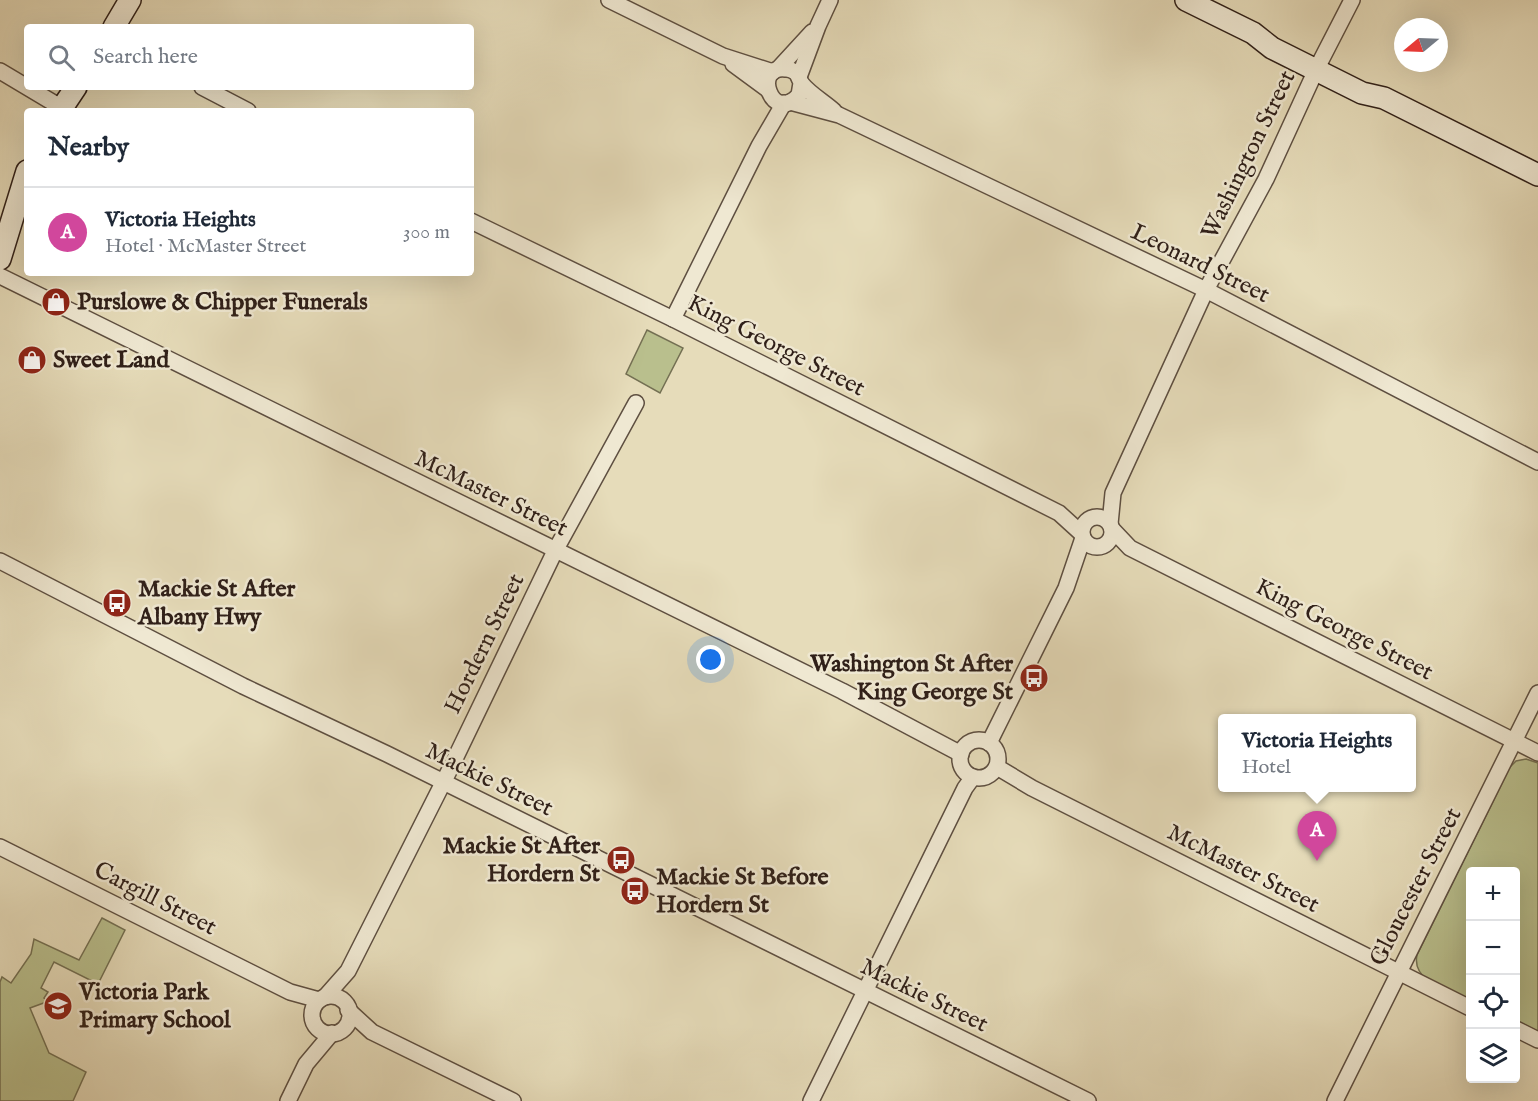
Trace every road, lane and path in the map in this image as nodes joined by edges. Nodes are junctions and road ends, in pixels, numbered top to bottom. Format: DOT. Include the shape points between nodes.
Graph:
graph roads {
  1 [pos="130,0"];
  2 [pos="609,0"];
  3 [pos="830,0"];
  4 [pos="1186,0"];
  5 [pos="1352,0"];
  6 [pos="116,24"];
  7 [pos="818,26"];
  8 [pos="723,57"];
  9 [pos="1319,64"];
  10 [pos="0,70"];
  11 [pos="776,71"];
  12 [pos="800,80"];
  13 [pos="24,86"];
  14 [pos="30,90"];
  15 [pos="74,90"];
  16 [pos="208,90"];
  17 [pos="768,92"];
  18 [pos="787,103"];
  19 [pos="58,108"];
  20 [pos="62,108"];
  21 [pos="242,108"];
  22 [pos="839,115"];
  23 [pos="759,146"];
  24 [pos="1538,176"];
  25 [pos="24,181"];
  26 [pos="474,222"];
  27 [pos="0,259"];
  28 [pos="0,276"];
  29 [pos="1206,290"];
  30 [pos="673,319"];
  31 [pos="636,403"];
  32 [pos="1538,462"];
  33 [pos="1059,513"];
  34 [pos="1102,522"];
  35 [pos="1082,536"];
  36 [pos="1102,547"];
  37 [pos="1130,548"];
  38 [pos="555,551"];
  39 [pos="0,561"];
  40 [pos="1075,565"];
  41 [pos="1538,693"];
  42 [pos="1514,741"];
  43 [pos="989,743"];
  44 [pos="1538,753"];
  45 [pos="961,754"];
  46 [pos="997,767"];
  47 [pos="973,777"];
  48 [pos="443,782"];
  49 [pos="0,847"];
  50 [pos="348,971"];
  51 [pos="1399,972"];
  52 [pos="290,992"];
  53 [pos="864,992"];
  54 [pos="322,998"];
  55 [pos="346,1006"];
  56 [pos="1466,1006"];
  57 [pos="313,1020"];
  58 [pos="1520,1031"];
  59 [pos="337,1032"];
  60 [pos="372,1032"];
  61 [pos="1538,1040"];
  62 [pos="306,1064"];
  63 [pos="288,1101"];
  64 [pos="513,1101"];
  65 [pos="811,1101"];
  66 [pos="1088,1101"];
  67 [pos="1335,1101"];
  1 -- 6 [label="main road"];
  2 -- 8 [label="street"];
  3 -- 7 [label="street"];
  4 -- 9 [label="main road" via="1253,33 1272,48"];
  5 -- 9 [label="street, Washington Street"];
  7 -- 11 [label="street"];
  7 -- 12 [label="street"];
  8 -- 11 [label="street"];
  8 -- 17 [label="street"];
  9 -- 24 [label="main road" via="1362,93 1384,98"];
  9 -- 29 [label="street, Washington Street" via="1266,179"];
  10 -- 13 [label="street"];
  11 -- 12 [label="street" via="790,69"];
  11 -- 17 [label="street" via="767,82"];
  12 -- 18 [label="street" via="799,95"];
  12 -- 22 [label="street, Leonard Street"];
  14 -- 19 [label="street"];
  15 -- 20 [label="main road"];
  16 -- 21 [label="street"];
  17 -- 18 [label="street" via="773,99"];
  17 -- 23 [label="street"];
  18 -- 22 [label="street, Leonard Street"];
  18 -- 23 [label="street"];
  22 -- 29 [label="street, Leonard Street"];
  23 -- 30 [label="street"];
  25 -- 27 [label="main road"];
  26 -- 30 [label="street, King George Street"];
  28 -- 38 [label="street, McMaster Street"];
  29 -- 32 [label="street, Leonard Street"];
  29 -- 34 [label="street, Washington Street"];
  30 -- 33 [label="street, King George Street"];
  31 -- 38 [label="street, Hordern Street"];
  33 -- 34 [label="street, King George Street"];
  33 -- 35 [label="street, King George Street"];
  34 -- 35 [label="street" via="1084,524"];
  34 -- 36 [label="street" via="1111,538"];
  34 -- 37 [label="street, King George Street"];
  35 -- 36 [label="street" via="1089,545"];
  35 -- 40 [label="street"];
  36 -- 37 [label="street, King George Street"];
  36 -- 40 [label="street"];
  37 -- 42 [label="street, King George Street"];
  38 -- 45 [label="street, McMaster Street" via="842,691"];
  38 -- 48 [label="street, Hordern Street"];
  39 -- 48 [label="street, Mackie Street" via="234,682"];
  40 -- 43 [label="street"];
  41 -- 42 [label="street, Gloucester Street"];
  42 -- 44 [label="street, King George Street"];
  42 -- 51 [label="street, Gloucester Street"];
  43 -- 45 [label="street" via="970,743"];
  43 -- 46 [label="street" via="996,751"];
  45 -- 47 [label="street" via="962,768"];
  46 -- 47 [label="street" via="987,777"];
  46 -- 51 [label="street, McMaster Street"];
  47 -- 53 [label="street"];
  48 -- 50 [label="street, Hordern Street"];
  48 -- 53 [label="street, Mackie Street"];
  49 -- 52 [label="street, Cargill Street"];
  50 -- 54 [label="street, Hordern Street"];
  50 -- 55 [label="street, Hordern Street"];
  51 -- 56 [label="street, McMaster Street"];
  51 -- 67 [label="street, Gloucester Street"];
  52 -- 54 [label="street, Cargill Street"];
  52 -- 57 [label="street, Cargill Street"];
  53 -- 65 [label="street"];
  53 -- 66 [label="street, Mackie Street"];
  54 -- 55 [label="street" via="332,996"];
  54 -- 57 [label="street" via="312,1011"];
  55 -- 59 [label="street" via="349,1019"];
  55 -- 60 [label="street"];
  57 -- 59 [label="street" via="323,1032"];
  57 -- 62 [label="street"];
  58 -- 61 [label="street"];
  59 -- 60 [label="street"];
  59 -- 62 [label="street"];
  60 -- 64 [label="street"];
  62 -- 63 [label="street"];
}
